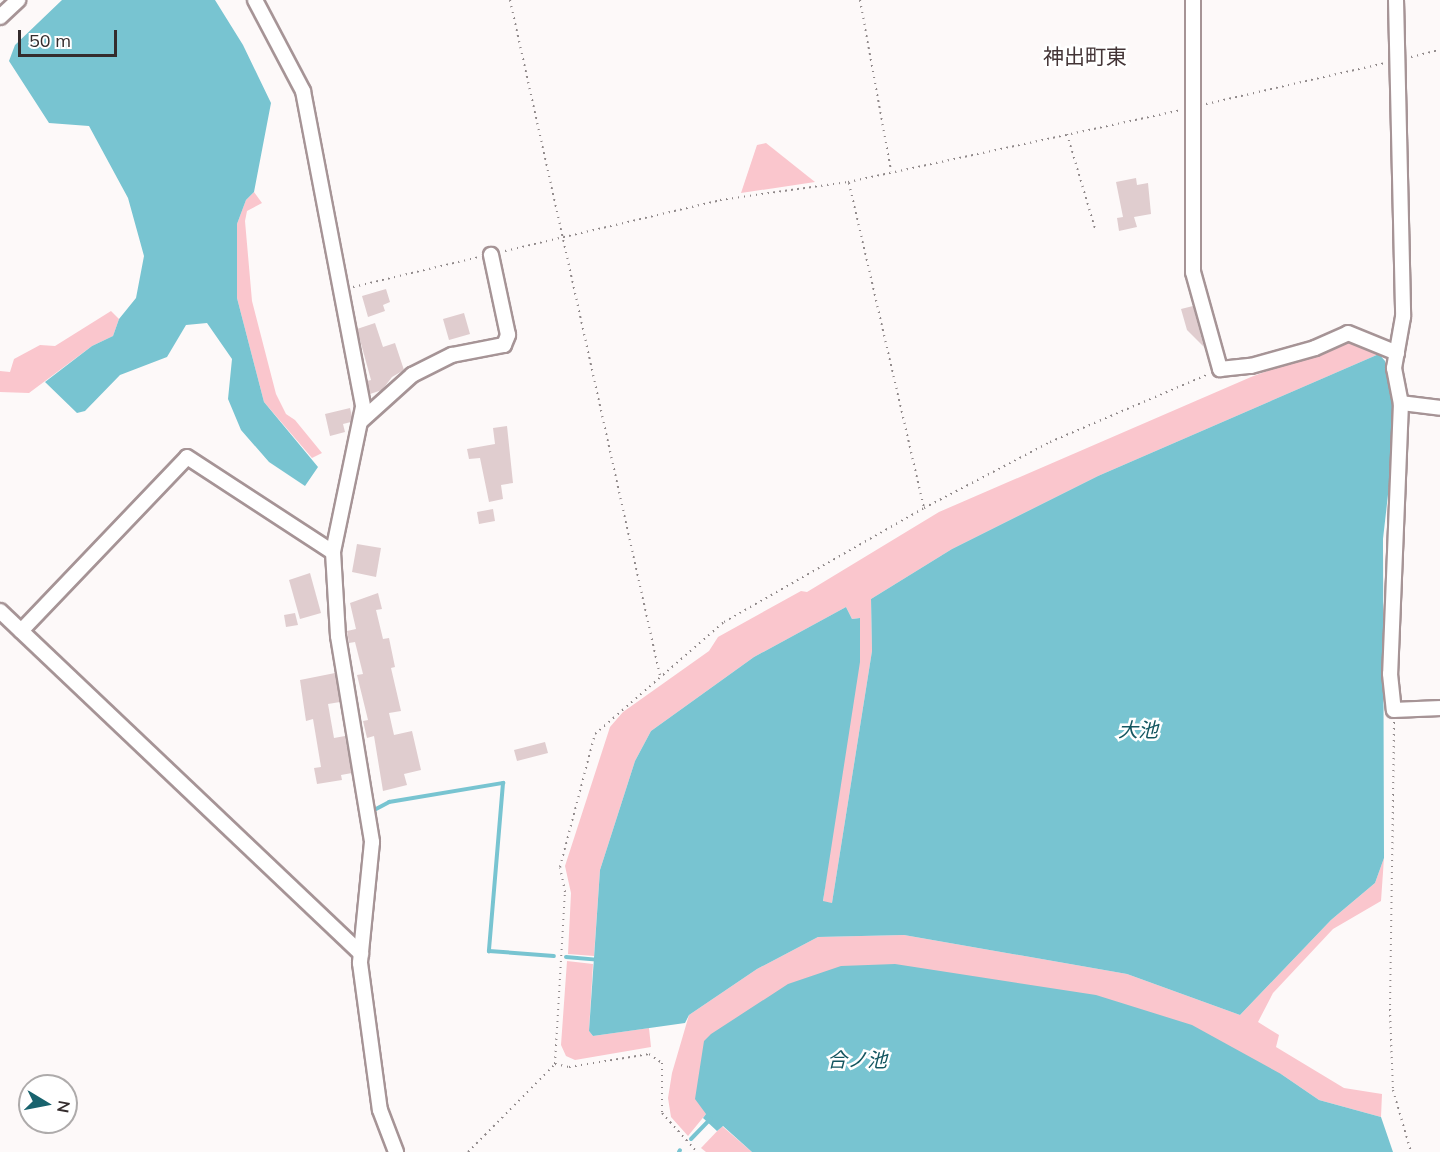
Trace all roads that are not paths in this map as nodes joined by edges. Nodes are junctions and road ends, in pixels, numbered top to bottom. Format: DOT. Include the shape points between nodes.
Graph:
graph roads {
  1 [pos="18,0"];
  2 [pos="255,0"];
  3 [pos="1193,0"];
  4 [pos="1396,0"];
  5 [pos="0,18"];
  6 [pos="490,255"];
  7 [pos="1397,353"];
  8 [pos="1401,403"];
  9 [pos="1440,408"];
  10 [pos="361,422"];
  11 [pos="333,552"];
  12 [pos="0,611"];
  13 [pos="21,631"];
  14 [pos="1440,708"];
  15 [pos="361,954"];
  16 [pos="396,1152"];
  1 -- 5 [label="street"];
  2 -- 10 [label="street" via="303,92 343,289 363,407"];
  3 -- 7 [label="street" via="1194,272 1220,369 1251,366 1315,348 1348,333"];
  4 -- 7 [label="street" via="1403,317"];
  6 -- 10 [label="street" via="508,335 504,345 452,355 412,375"];
  7 -- 8 [label="street" via="1394,368"];
  8 -- 9 [label="street"];
  8 -- 14 [label="street" via="1391,630 1394,710"];
  10 -- 11 [label="street"];
  11 -- 13 [label="street" via="187,457"];
  11 -- 15 [label="street" via="338,636 372,842"];
  12 -- 13 [label="street"];
  13 -- 15 [label="street"];
  15 -- 16 [label="street" via="380,1110"];
}
